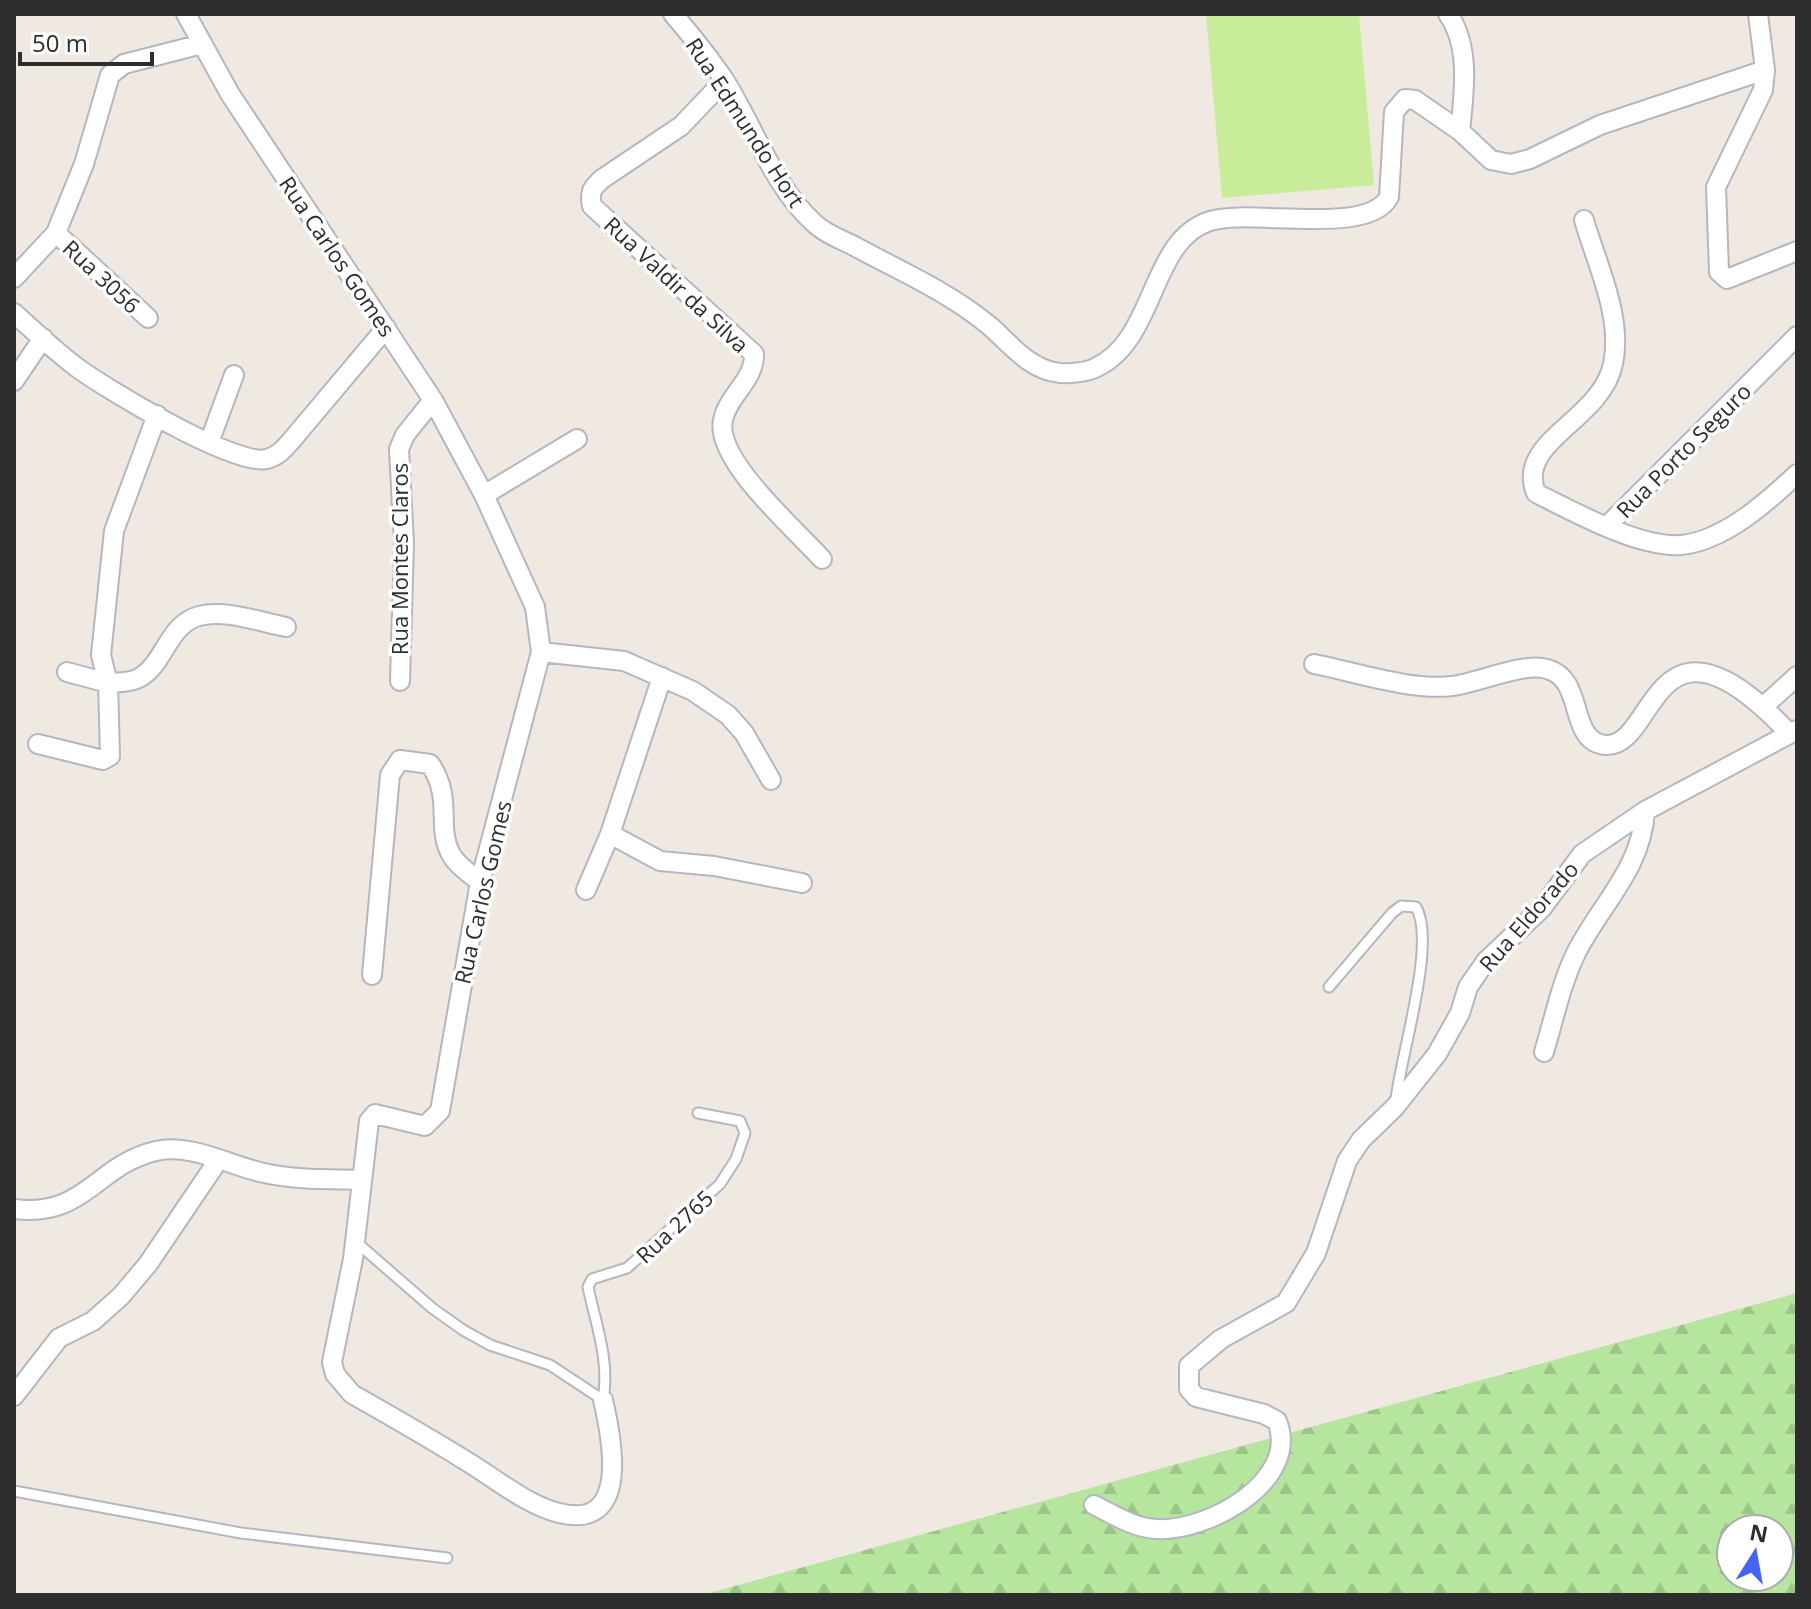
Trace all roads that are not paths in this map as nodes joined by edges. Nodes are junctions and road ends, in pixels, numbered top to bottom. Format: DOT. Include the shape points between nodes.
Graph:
graph roads {
  1 [pos="186,14"];
  2 [pos="673,14"];
  3 [pos="1448,14"];
  4 [pos="1758,14"];
  5 [pos="202,44"];
  6 [pos="1765,70"];
  7 [pos="724,81"];
  8 [pos="1460,131"];
  9 [pos="1584,220"];
  10 [pos="56,233"];
  11 [pos="1797,251"];
  12 [pos="14,278"];
  13 [pos="14,313"];
  14 [pos="148,318"];
  15 [pos="386,328"];
  16 [pos="1797,336"];
  17 [pos="43,338"];
  18 [pos="234,375"];
  19 [pos="14,381"];
  20 [pos="433,400"];
  21 [pos="157,415"];
  22 [pos="577,439"];
  23 [pos="209,443"];
  24 [pos="1797,474"];
  25 [pos="484,495"];
  26 [pos="1608,525"];
  27 [pos="822,559"];
  28 [pos="286,627"];
  29 [pos="541,652"];
  30 [pos="1314,664"];
  31 [pos="67,672"];
  32 [pos="1797,676"];
  33 [pos="662,677"];
  34 [pos="400,681"];
  35 [pos="108,683"];
  36 [pos="1764,706"];
  37 [pos="1793,731"];
  38 [pos="38,744"];
  39 [pos="771,780"];
  40 [pos="1645,811"];
  41 [pos="610,834"];
  42 [pos="480,882"];
  43 [pos="802,883"];
  44 [pos="586,890"];
  45 [pos="372,975"];
  46 [pos="1329,987"];
  47 [pos="1544,1052"];
  48 [pos="1395,1107"];
  49 [pos="698,1113"];
  50 [pos="219,1159"];
  51 [pos="362,1180"];
  52 [pos="14,1209"];
  53 [pos="354,1240"];
  54 [pos="14,1396"];
  55 [pos="603,1400"];
  56 [pos="14,1491"];
  57 [pos="1094,1505"];
  58 [pos="447,1558"];
  1 -- 5 [label="street, Rua Carlos Gomes"];
  2 -- 7 [label="street, Rua Edmundo Hort"];
  3 -- 8 [label="street" via="1465,75"];
  4 -- 6 [label="street"];
  5 -- 10 [label="street" via="124,64 110,75 84,164"];
  5 -- 15 [label="street, Rua Carlos Gomes"];
  6 -- 8 [label="street, Rua Edmundo Hort" via="1600,125 1511,164 1491,160"];
  6 -- 11 [label="street" via="1756,110 1716,187 1719,272 1727,279"];
  7 -- 8 [label="street, Rua Edmundo Hort" via="791,196 816,225 933,286 991,327 1017,355 1059,373 1092,370 1118,356 1171,254 1194,227 1213,219 1330,218 1384,207 1394,112 1405,99 1415,100"];
  7 -- 27 [label="street, Rua Valdir da Silva" via="681,126 592,188 592,206 754,354 750,375 732,395 723,420 724,446 742,473"];
  9 -- 26 [label="street, Rua Porto Seguro" via="1615,322 1613,365 1597,401 1542,450 1531,466 1530,479 1536,493"];
  10 -- 12 [label="street"];
  10 -- 14 [label="street, Rua 3056"];
  13 -- 17 [label="street"];
  15 -- 20 [label="street, Rua Carlos Gomes"];
  15 -- 23 [label="street" via="279,454 265,460 243,458"];
  16 -- 26 [label="street, Rua Porto Seguro"];
  17 -- 19 [label="street"];
  17 -- 21 [label="street" via="109,389"];
  18 -- 23 [label="street"];
  20 -- 25 [label="street, Rua Carlos Gomes"];
  20 -- 34 [label="street, Rua Montes Claros" via="399,449 404,543"];
  21 -- 23 [label="street"];
  21 -- 35 [label="street" via="114,531 101,655"];
  22 -- 25 [label="street"];
  24 -- 26 [label="street" via="1745,516 1684,545 1646,542"];
  25 -- 29 [label="street, Rua Carlos Gomes" via="535,607"];
  28 -- 35 [label="street" via="233,616 196,616 171,636 138,678"];
  29 -- 33 [label="street" via="624,661"];
  29 -- 42 [label="street, Rua Carlos Gomes"];
  30 -- 36 [label="street" via="1431,687 1545,668 1570,686 1582,727 1590,740 1602,745 1616,745 1631,734 1654,694 1675,675 1713,676"];
  31 -- 35 [label="street"];
  32 -- 36 [label="street"];
  33 -- 39 [label="street" via="728,715"];
  33 -- 41 [label="street"];
  35 -- 38 [label="street" via="107,759"];
  36 -- 37 [label="street"];
  37 -- 40 [label="street, Rua Eldorado"];
  40 -- 47 [label="street" via="1644,832 1630,869 1575,955"];
  40 -- 48 [label="street, Rua Eldorado" via="1582,854 1542,908 1486,961 1437,1054"];
  41 -- 43 [label="street" via="660,861"];
  41 -- 44 [label="street"];
  42 -- 45 [label="street" via="460,866 447,844 443,783 430,764 400,760 390,775"];
  42 -- 51 [label="street, Rua Carlos Gomes" via="440,1111 425,1126 375,1114 369,1121"];
  46 -- 48 [label="lane" via="1392,913 1401,906 1416,907 1422,933 1414,1014"];
  48 -- 57 [label="street, Rua Eldorado" via="1347,1161 1316,1253 1286,1303 1221,1339 1189,1366 1189,1389 1196,1397 1277,1421 1281,1445 1259,1486 1211,1521 1158,1530 1132,1525"];
  49 -- 55 [label="lane, Rua 2765" via="740,1121 745,1133 720,1184 627,1268 592,1279 588,1287 604,1352"];
  50 -- 51 [label="street" via="264,1173"];
  50 -- 52 [label="street" via="157,1151 123,1164 68,1205 40,1212"];
  50 -- 54 [label="street" via="130,1286 107,1312 59,1338"];
  51 -- 53 [label="street, Rua Carlos Gomes"];
  53 -- 55 [label="lane" via="463,1330 550,1365"];
  53 -- 55 [label="street, Rua Carlos Gomes" via="332,1362 352,1394 557,1513 578,1515 594,1511 606,1498 613,1476"];
  56 -- 58 [label="lane" via="241,1533"];
}
